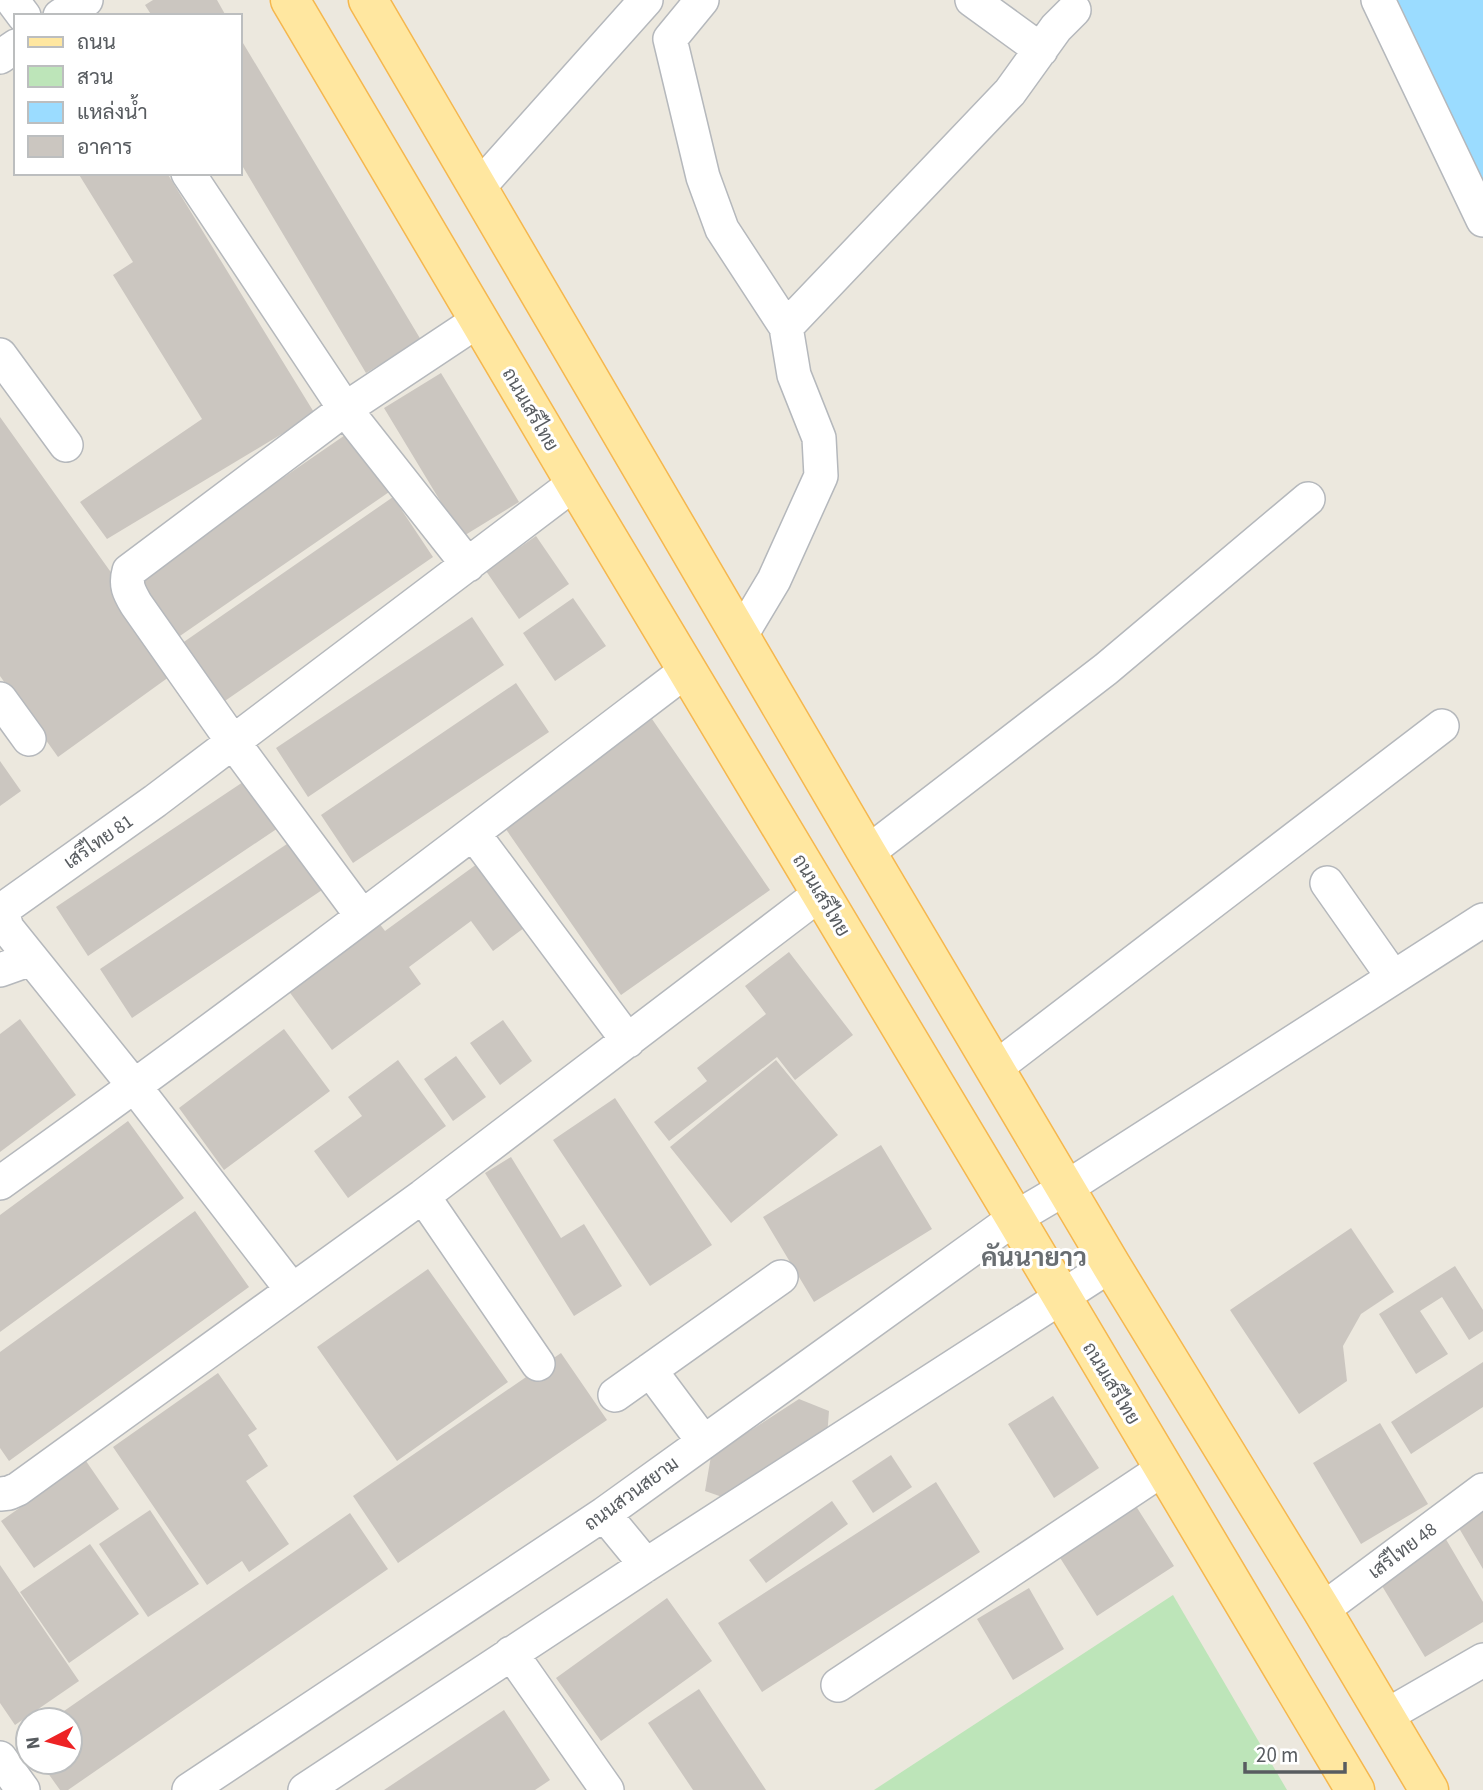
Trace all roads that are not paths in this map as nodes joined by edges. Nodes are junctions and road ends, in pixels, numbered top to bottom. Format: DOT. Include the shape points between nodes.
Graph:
graph roads {
  1 [pos="290,0"];
  2 [pos="368,0"];
  3 [pos="646,0"];
  4 [pos="702,0"];
  5 [pos="972,0"];
  6 [pos="1378,0"];
  7 [pos="1074,10"];
  8 [pos="1041,50"];
  9 [pos="189,175"];
  10 [pos="479,187"];
  11 [pos="1483,220"];
  12 [pos="479,320"];
  13 [pos="786,327"];
  14 [pos="0,355"];
  15 [pos="345,409"];
  16 [pos="66,444"];
  17 [pos="575,483"];
  18 [pos="1308,499"];
  19 [pos="468,565"];
  20 [pos="740,637"];
  21 [pos="687,670"];
  22 [pos="0,699"];
  23 [pos="1442,726"];
  24 [pos="29,738"];
  25 [pos="233,742"];
  26 [pos="473,833"];
  27 [pos="867,853"];
  28 [pos="1327,883"];
  29 [pos="821,893"];
  30 [pos="362,916"];
  31 [pos="1483,920"];
  32 [pos="31,959"];
  33 [pos="0,970"];
  34 [pos="1393,977"];
  35 [pos="628,1041"];
  36 [pos="994,1069"];
  37 [pos="135,1087"];
  38 [pos="0,1183"];
  39 [pos="1066,1188"];
  40 [pos="423,1196"];
  41 [pos="1015,1218"];
  42 [pos="1111,1265"];
  43 [pos="781,1277"];
  44 [pos="292,1290"];
  45 [pos="1061,1296"];
  46 [pos="538,1364"];
  47 [pos="650,1370"];
  48 [pos="615,1395"];
  49 [pos="703,1441"];
  50 [pos="1163,1469"];
  51 [pos="1483,1490"];
  52 [pos="0,1494"];
  53 [pos="604,1514"];
  54 [pos="646,1565"];
  55 [pos="1321,1610"];
  56 [pos="512,1653"];
  57 [pos="1483,1660"];
  58 [pos="838,1685"];
  59 [pos="1384,1717"];
  60 [pos="0,1758"];
  61 [pos="23,1790"];
  62 [pos="189,1790"];
  63 [pos="305,1790"];
  64 [pos="607,1790"];
  65 [pos="1355,1790"];
  66 [pos="1429,1790"];
  1 -- 12 [label="main road, ถนนเสรีไทย"];
  2 -- 10 [label="main road"];
  3 -- 10 [label="street"];
  4 -- 13 [label="street" via="670,39 703,177 722,229"];
  5 -- 8 [label="street"];
  6 -- 11 [label="street"];
  7 -- 8 [label="street"];
  8 -- 13 [label="street" via="1010,92"];
  9 -- 15 [label="street"];
  10 -- 20 [label="main road"];
  12 -- 15 [label="street"];
  12 -- 17 [label="main road, ถนนเสรีไทย"];
  13 -- 20 [label="street" via="794,375 820,438 821,476 774,580"];
  14 -- 16 [label="street"];
  15 -- 19 [label="street"];
  15 -- 25 [label="street" via="129,571 127,588 136,604"];
  17 -- 19 [label="street, เสรีไทย 81"];
  17 -- 21 [label="main road, ถนนเสรีไทย"];
  18 -- 27 [label="street" via="1106,669"];
  19 -- 25 [label="street, เสรีไทย 81"];
  20 -- 27 [label="main road"];
  21 -- 26 [label="street"];
  21 -- 29 [label="main road, ถนนเสรีไทย"];
  22 -- 24 [label="street"];
  23 -- 36 [label="street"];
  25 -- 30 [label="street"];
  25 -- 32 [label="street, เสรีไทย 81" via="6,907 7,928"];
  26 -- 30 [label="street"];
  26 -- 35 [label="street"];
  27 -- 36 [label="main road"];
  28 -- 34 [label="street"];
  29 -- 35 [label="street"];
  29 -- 41 [label="main road, ถนนเสรีไทย"];
  30 -- 37 [label="street"];
  31 -- 34 [label="street, ถนนสวนสยาม"];
  32 -- 33 [label="street"];
  32 -- 37 [label="street, เสรีไทย 81"];
  34 -- 39 [label="street, ถนนสวนสยาม"];
  35 -- 40 [label="street"];
  36 -- 39 [label="main road"];
  37 -- 38 [label="street"];
  37 -- 44 [label="street, เสรีไทย 81"];
  39 -- 41 [label="street, ถนนสวนสยาม"];
  39 -- 42 [label="main road"];
  40 -- 44 [label="street"];
  40 -- 46 [label="street"];
  41 -- 45 [label="main road, ถนนเสรีไทย"];
  41 -- 49 [label="street, ถนนสวนสยาม"];
  42 -- 45 [label="street"];
  42 -- 55 [label="main road"];
  43 -- 47 [label="street"];
  44 -- 52 [label="street" via="18,1489"];
  45 -- 50 [label="main road, ถนนเสรีไทย"];
  45 -- 54 [label="street"];
  47 -- 48 [label="street"];
  47 -- 49 [label="street"];
  49 -- 53 [label="street, ถนนสวนสยาม"];
  50 -- 58 [label="street"];
  50 -- 65 [label="main road, ถนนเสรีไทย"];
  51 -- 55 [label="street, เสรีไทย 48"];
  53 -- 54 [label="street"];
  53 -- 62 [label="street, ถนนสวนสยาม"];
  54 -- 56 [label="street"];
  55 -- 59 [label="main road"];
  56 -- 63 [label="street"];
  56 -- 64 [label="street"];
  57 -- 59 [label="street"];
  59 -- 66 [label="main road"];
  60 -- 61 [label="street"];
}
